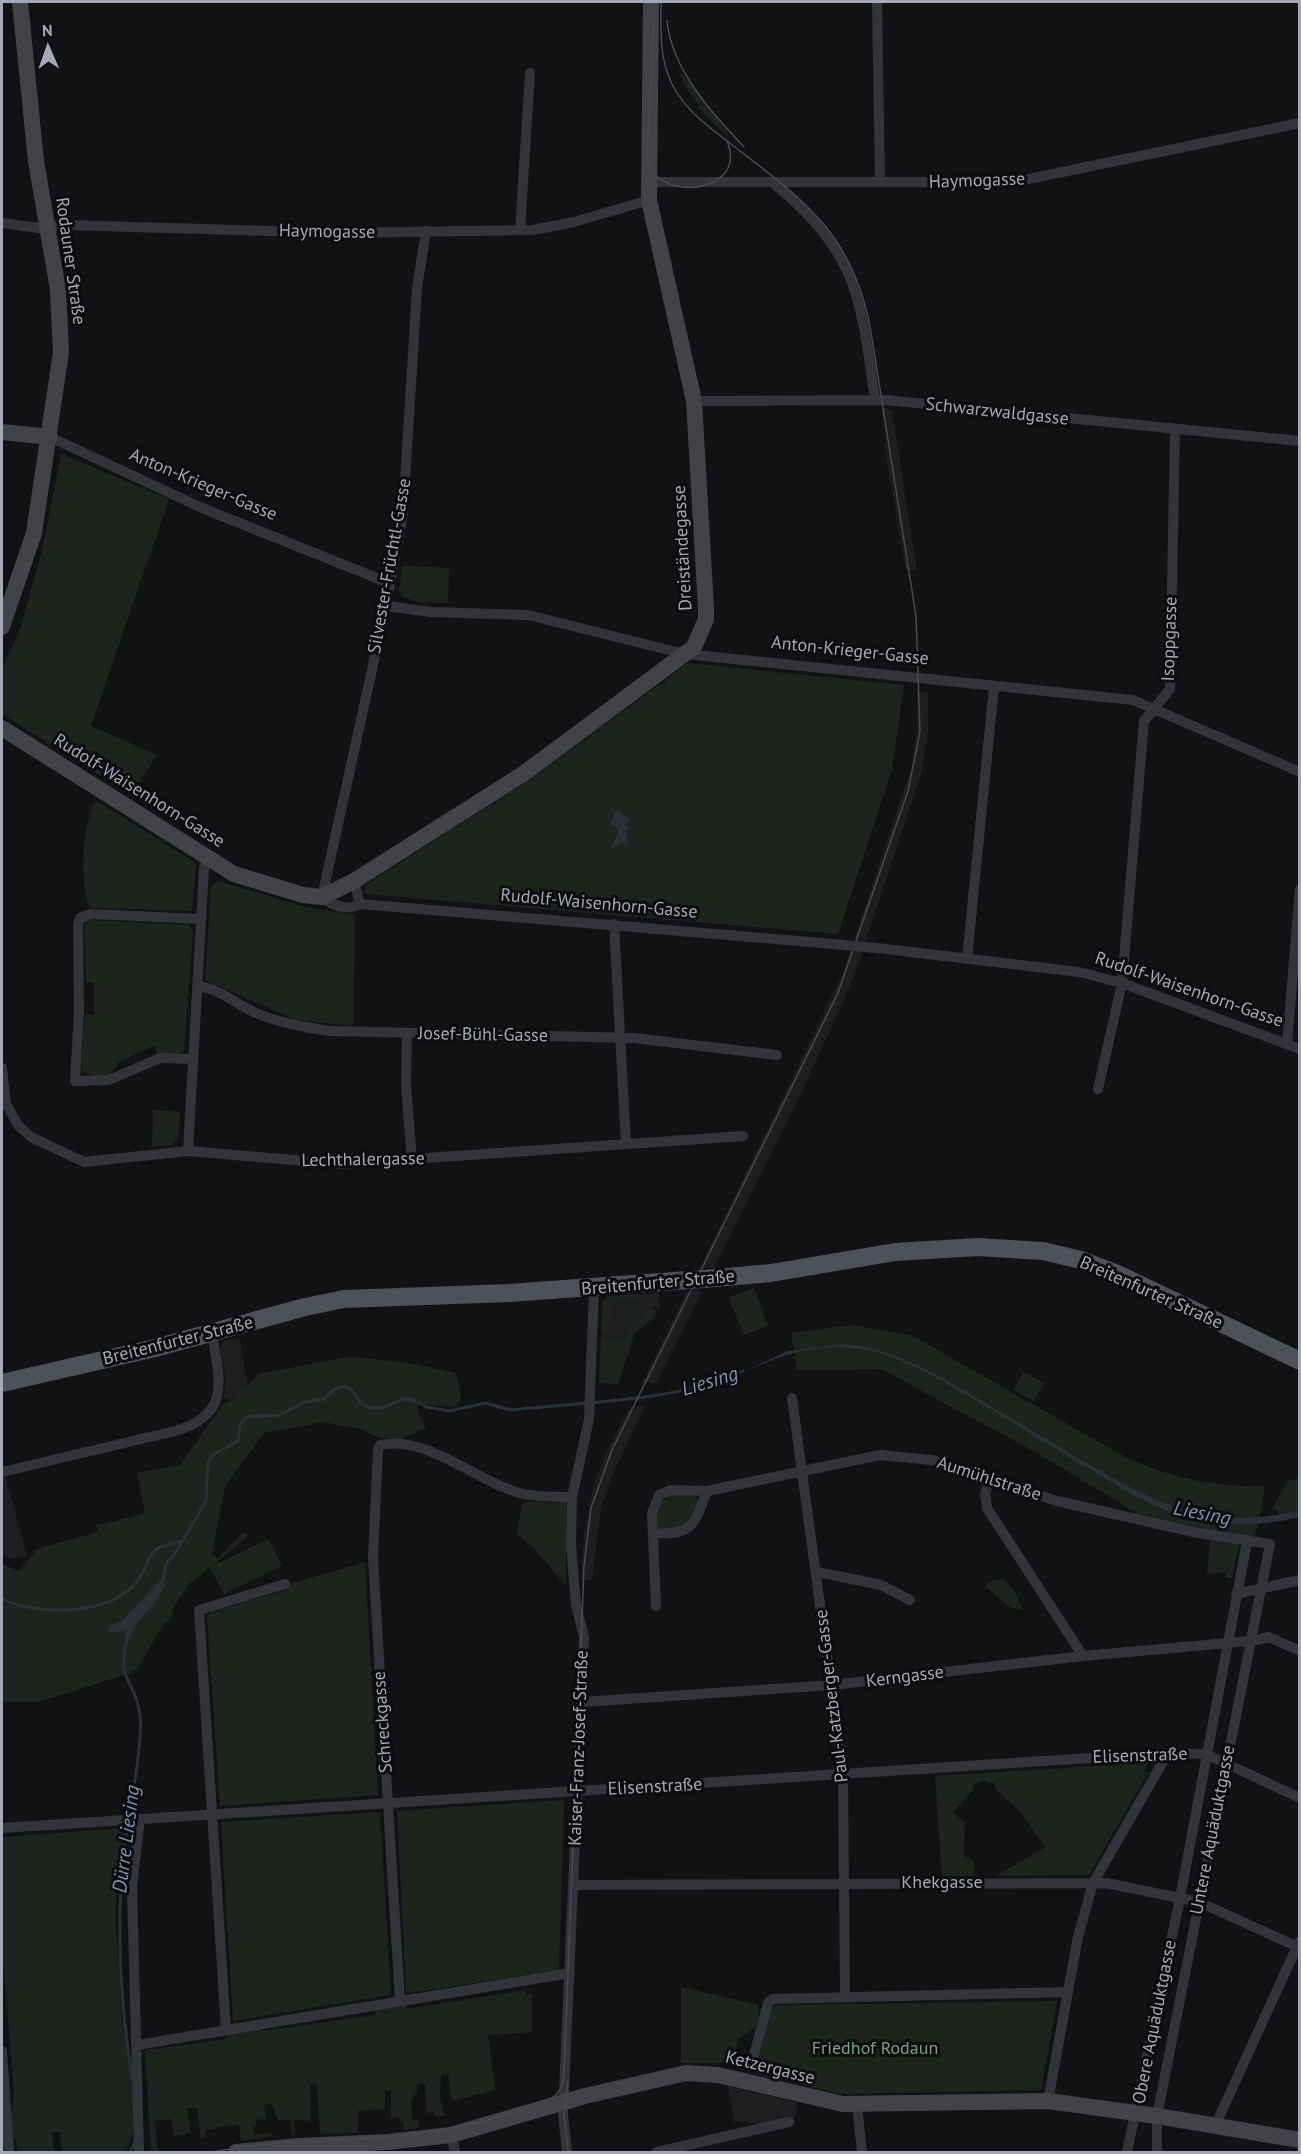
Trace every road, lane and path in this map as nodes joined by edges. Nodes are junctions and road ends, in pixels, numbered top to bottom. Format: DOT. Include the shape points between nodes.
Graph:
graph roads {
  1 [pos="20,2"];
  2 [pos="651,2"];
  3 [pos="877,2"];
  4 [pos="530,73"];
  5 [pos="1299,123"];
  6 [pos="650,182"];
  7 [pos="772,182"];
  8 [pos="880,182"];
  9 [pos="650,200"];
  10 [pos="2,223"];
  11 [pos="47,228"];
  12 [pos="520,230"];
  13 [pos="426,231"];
  14 [pos="875,400"];
  15 [pos="694,401"];
  16 [pos="1175,430"];
  17 [pos="2,432"];
  18 [pos="50,437"];
  19 [pos="1299,441"];
  20 [pos="389,583"];
  21 [pos="386,606"];
  22 [pos="2,627"];
  23 [pos="685,654"];
  24 [pos="994,686"];
  25 [pos="1153,707"];
  26 [pos="2,728"];
  27 [pos="1299,772"];
  28 [pos="208,858"];
  29 [pos="354,881"];
  30 [pos="1299,889"];
  31 [pos="322,897"];
  32 [pos="360,904"];
  33 [pos="1299,909"];
  34 [pos="200,919"];
  35 [pos="614,924"];
  36 [pos="967,958"];
  37 [pos="1122,983"];
  38 [pos="197,986"];
  39 [pos="407,1033"];
  40 [pos="620,1038"];
  41 [pos="1287,1044"];
  42 [pos="1299,1049"];
  43 [pos="777,1055"];
  44 [pos="193,1059"];
  45 [pos="2,1068"];
  46 [pos="1098,1089"];
  47 [pos="743,1136"];
  48 [pos="626,1144"];
  49 [pos="188,1151"];
  50 [pos="412,1161"];
  51 [pos="594,1288"];
  52 [pos="212,1334"];
  53 [pos="1299,1361"];
  54 [pos="2,1383"];
  55 [pos="792,1398"];
  56 [pos="803,1469"];
  57 [pos="2,1472"];
  58 [pos="991,1477"];
  59 [pos="707,1491"];
  60 [pos="572,1497"];
  61 [pos="653,1533"];
  62 [pos="1247,1542"];
  63 [pos="1270,1544"];
  64 [pos="818,1572"];
  65 [pos="1299,1580"];
  66 [pos="285,1584"];
  67 [pos="1260,1587"];
  68 [pos="1236,1594"];
  69 [pos="910,1600"];
  70 [pos="656,1605"];
  71 [pos="1251,1641"];
  72 [pos="1227,1643"];
  73 [pos="1299,1651"];
  74 [pos="1083,1656"];
  75 [pos="832,1685"];
  76 [pos="582,1702"];
  77 [pos="1168,1753"];
  78 [pos="1206,1754"];
  79 [pos="1226,1764"];
  80 [pos="843,1774"];
  81 [pos="578,1791"];
  82 [pos="1299,1798"];
  83 [pos="388,1803"];
  84 [pos="213,1814"];
  85 [pos="133,1820"];
  86 [pos="2,1828"];
  87 [pos="1093,1883"];
  88 [pos="845,1884"];
  89 [pos="574,1885"];
  90 [pos="1180,1898"];
  91 [pos="1199,1902"];
  92 [pos="1299,1946"];
  93 [pos="570,1973"];
  94 [pos="1068,1992"];
  95 [pos="845,1997"];
  96 [pos="400,2001"];
  97 [pos="226,2030"];
  98 [pos="136,2045"];
  99 [pos="2,2051"];
  100 [pos="752,2063"];
  101 [pos="1048,2101"];
  102 [pos="564,2103"];
  103 [pos="857,2105"];
  104 [pos="1136,2113"];
  105 [pos="1157,2116"];
  106 [pos="789,2122"];
  107 [pos="1215,2126"];
  108 [pos="451,2134"];
  109 [pos="1299,2140"];
  110 [pos="9,2152"];
  111 [pos="139,2152"];
  112 [pos="236,2152"];
  113 [pos="455,2152"];
  114 [pos="567,2152"];
  115 [pos="657,2152"];
  116 [pos="862,2152"];
  117 [pos="1127,2152"];
  118 [pos="1157,2152"];
  1 -- 11 [label="main road, Rodauner Straße"];
  2 -- 6 [label="main road, Dreiständegasse"];
  3 -- 8 [label="street"];
  4 -- 12 [label="street"];
  5 -- 8 [label="street, Haymogasse" via="1028,180"];
  6 -- 7 [label="street, Haymogasse"];
  6 -- 9 [label="main road, Dreiständegasse"];
  7 -- 8 [label="street, Haymogasse"];
  7 -- 14 [label="street" via="821,227 849,273 862,314"];
  9 -- 12 [label="street, Haymogasse" via="563,225"];
  9 -- 15 [label="main road, Dreiständegasse"];
  10 -- 11 [label="street, Haymogasse"];
  11 -- 13 [label="street, Haymogasse"];
  11 -- 18 [label="main road, Rodauner Straße" via="61,331"];
  12 -- 13 [label="street, Haymogasse"];
  13 -- 20 [label="street, Silvester-Früchtl-Gasse" via="417,288 404,504"];
  14 -- 15 [label="street, Schwarzwaldgasse"];
  14 -- 16 [label="street, Schwarzwaldgasse"];
  15 -- 23 [label="main road, Dreiständegasse" via="706,619 694,647"];
  16 -- 19 [label="street, Schwarzwaldgasse"];
  16 -- 25 [label="street, Isoppgasse" via="1170,689"];
  17 -- 18 [label="main road, Anton-Krieger-Gasse"];
  18 -- 20 [label="street, Anton-Krieger-Gasse" via="202,508"];
  18 -- 22 [label="main road, Rodauner Straße" via="34,533"];
  20 -- 21 [label="street, Silvester-Früchtl-Gasse"];
  21 -- 23 [label="street, Anton-Krieger-Gasse" via="431,612 528,615"];
  21 -- 31 [label="street, Silvester-Früchtl-Gasse"];
  23 -- 24 [label="street, Anton-Krieger-Gasse"];
  23 -- 29 [label="main road, Dreiständegasse" via="523,774"];
  24 -- 25 [label="street, Anton-Krieger-Gasse" via="1133,700"];
  24 -- 36 [label="street"];
  25 -- 27 [label="street, Anton-Krieger-Gasse"];
  25 -- 37 [label="street, Isoppgasse" via="1144,721"];
  26 -- 28 [label="main road, Rudolf-Waisenhorn-Gasse"];
  28 -- 31 [label="main road, Rudolf-Waisenhorn-Gasse" via="234,874"];
  28 -- 34 [label="street"];
  29 -- 31 [label="main road, Dreiständegasse"];
  29 -- 32 [label="street"];
  30 -- 33 [label="street"];
  31 -- 32 [label="street, Rudolf-Waisenhorn-Gasse" via="333,905 353,908"];
  32 -- 35 [label="street, Rudolf-Waisenhorn-Gasse"];
  33 -- 41 [label="street"];
  34 -- 38 [label="street"];
  34 -- 44 [label="street" via="92,914 80,918 78,925 75,1081 113,1079 160,1058"];
  35 -- 36 [label="street, Rudolf-Waisenhorn-Gasse, bridge"];
  35 -- 40 [label="street"];
  36 -- 37 [label="street, Rudolf-Waisenhorn-Gasse" via="1079,972"];
  37 -- 41 [label="street, Rudolf-Waisenhorn-Gasse"];
  37 -- 46 [label="street, Isoppgasse"];
  38 -- 39 [label="street, Josef-Bühl-Gasse" via="295,1026"];
  38 -- 44 [label="street"];
  39 -- 40 [label="street, Josef-Bühl-Gasse"];
  39 -- 50 [label="street" via="406,1085"];
  40 -- 43 [label="street, Josef-Bühl-Gasse"];
  40 -- 48 [label="street"];
  41 -- 42 [label="street, Rudolf-Waisenhorn-Gasse"];
  44 -- 49 [label="street"];
  45 -- 49 [label="street, Lechthalergasse" via="6,1104 18,1125 31,1137 77,1161"];
  47 -- 48 [label="street, Lechthalergasse"];
  48 -- 50 [label="street, Lechthalergasse"];
  49 -- 50 [label="street, Lechthalergasse" via="340,1164"];
  51 -- 52 [label="main road, Breitenfurter Straße" via="344,1299"];
  51 -- 53 [label="main road, Breitenfurter Straße" via="771,1273 895,1252 1010,1247 1043,1251 1093,1265"];
  51 -- 60 [label="street, Kaiser-Franz-Josef-Straße" via="588,1419"];
  52 -- 54 [label="main road, Breitenfurter Straße"];
  52 -- 57 [label="street" via="219,1394 202,1421 175,1431"];
  55 -- 56 [label="street, Paul-Katzberger-Gasse"];
  56 -- 58 [label="street, Aumühlstraße" via="880,1455 932,1460"];
  56 -- 59 [label="street, Aumühlstraße"];
  56 -- 64 [label="street, Paul-Katzberger-Gasse"];
  58 -- 62 [label="street, Aumühlstraße" via="1057,1501"];
  58 -- 74 [label="street" via="985,1493 987,1508"];
  59 -- 61 [label="street" via="690,1528 672,1534"];
  59 -- 61 [label="street, Aumühlstraße" via="670,1490 658,1495 653,1506"];
  60 -- 76 [label="street, Kaiser-Franz-Josef-Straße" via="576,1605 584,1637"];
  60 -- 83 [label="street, Schreckgasse" via="522,1494 419,1447 380,1444 373,1558"];
  61 -- 70 [label="street, Aumühlstraße"];
  62 -- 63 [label="street, Aumühlstraße"];
  62 -- 68 [label="street, Obere Aquäduktgasse"];
  63 -- 67 [label="street, Untere Aquäduktgasse"];
  64 -- 69 [label="street" via="881,1585"];
  64 -- 75 [label="street, Paul-Katzberger-Gasse"];
  65 -- 67 [label="street"];
  66 -- 84 [label="street" via="199,1610"];
  67 -- 68 [label="street"];
  67 -- 71 [label="street, Untere Aquäduktgasse"];
  68 -- 72 [label="street, Obere Aquäduktgasse"];
  71 -- 72 [label="street, Kerngasse"];
  71 -- 73 [label="street, Kerngasse" via="1269,1637"];
  71 -- 79 [label="street, Untere Aquäduktgasse"];
  72 -- 74 [label="street, Kerngasse"];
  72 -- 78 [label="street, Obere Aquäduktgasse"];
  74 -- 75 [label="street, Kerngasse"];
  75 -- 76 [label="street, Kerngasse"];
  75 -- 80 [label="street, Paul-Katzberger-Gasse"];
  76 -- 81 [label="street, Kaiser-Franz-Josef-Straße"];
  77 -- 78 [label="street, Elisenstraße"];
  77 -- 80 [label="street, Elisenstraße"];
  77 -- 87 [label="street"];
  78 -- 79 [label="street, Elisenstraße"];
  78 -- 90 [label="street, Obere Aquäduktgasse"];
  79 -- 82 [label="street, Elisenstraße"];
  79 -- 91 [label="street, Untere Aquäduktgasse"];
  80 -- 81 [label="street, Elisenstraße"];
  80 -- 88 [label="street, Paul-Katzberger-Gasse"];
  81 -- 83 [label="street, Elisenstraße"];
  81 -- 89 [label="street, Kaiser-Franz-Josef-Straße"];
  83 -- 84 [label="street, Elisenstraße"];
  83 -- 96 [label="street, Schreckgasse"];
  84 -- 85 [label="street, Elisenstraße"];
  84 -- 97 [label="street"];
  85 -- 86 [label="street, Elisenstraße"];
  85 -- 98 [label="street"];
  87 -- 88 [label="street, Khekgasse"];
  87 -- 90 [label="street, Khekgasse"];
  87 -- 94 [label="street"];
  88 -- 89 [label="street, Khekgasse"];
  88 -- 95 [label="street, Paul-Katzberger-Gasse"];
  89 -- 93 [label="street, Kaiser-Franz-Josef-Straße"];
  90 -- 91 [label="street, Khekgasse"];
  90 -- 104 [label="street, Obere Aquäduktgasse"];
  91 -- 92 [label="street, Khekgasse"];
  91 -- 105 [label="street, Untere Aquäduktgasse"];
  92 -- 107 [label="street"];
  93 -- 96 [label="street"];
  93 -- 102 [label="street, Kaiser-Franz-Josef-Straße"];
  94 -- 95 [label="street"];
  94 -- 101 [label="street"];
  95 -- 100 [label="street" via="768,2003"];
  96 -- 97 [label="street"];
  97 -- 98 [label="street"];
  98 -- 111 [label="street"];
  99 -- 110 [label="street"];
  101 -- 103 [label="main road, Ketzergasse"];
  101 -- 104 [label="main road, Ketzergasse"];
  102 -- 103 [label="main road, Ketzergasse" via="676,2075 702,2073 830,2103"];
  102 -- 108 [label="main road, Ketzergasse"];
  102 -- 114 [label="street, Kaiser-Franz-Josef-Straße"];
  103 -- 116 [label="street"];
  104 -- 105 [label="main road, Ketzergasse"];
  104 -- 117 [label="street, Obere Aquäduktgasse"];
  105 -- 107 [label="main road, Ketzergasse"];
  105 -- 118 [label="street, Untere Aquäduktgasse"];
  106 -- 115 [label="street"];
  107 -- 109 [label="main road, Ketzergasse"];
  108 -- 112 [label="main road, Ketzergasse"];
  108 -- 113 [label="street"];
}
